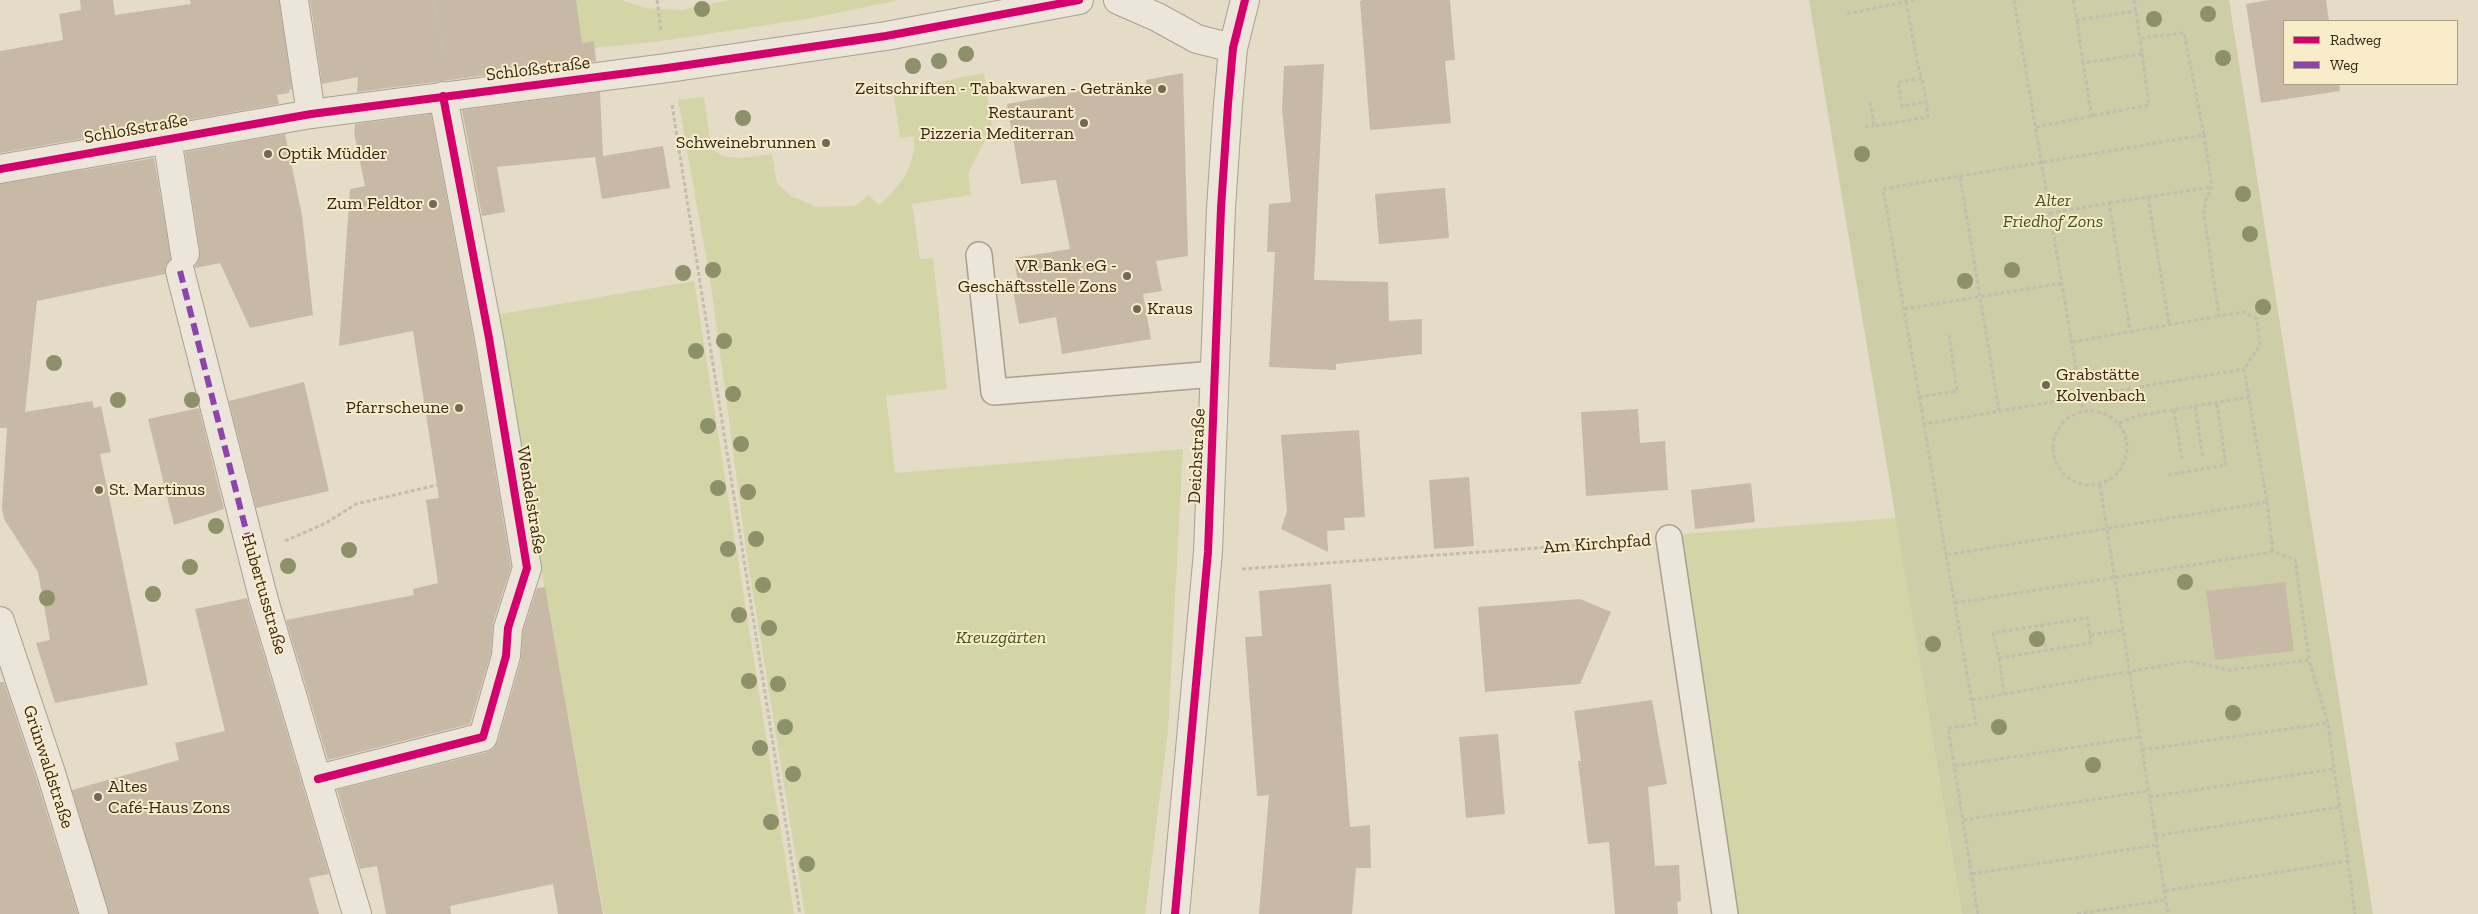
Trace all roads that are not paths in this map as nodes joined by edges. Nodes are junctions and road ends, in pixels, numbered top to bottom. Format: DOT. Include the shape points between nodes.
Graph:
graph roads {
  1 [pos="294,0"];
  2 [pos="1079,0"];
  3 [pos="1118,0"];
  4 [pos="1245,0"];
  5 [pos="1233,48"];
  6 [pos="448,96"];
  7 [pos="311,114"];
  8 [pos="167,138"];
  9 [pos="0,169"];
  10 [pos="979,255"];
  11 [pos="1215,374"];
  12 [pos="1669,538"];
  13 [pos="3,638"];
  14 [pos="318,779"];
  15 [pos="94,914"];
  16 [pos="357,914"];
  17 [pos="1175,914"];
  18 [pos="1725,914"];
  1 -- 7 [label="street"];
  2 -- 6 [label="street, Schloßstraße" via="886,36"];
  3 -- 5 [label="street" via="1197,39"];
  4 -- 5 [label="street, Deichstraße"];
  5 -- 11 [label="street, Deichstraße" via="1221,208"];
  6 -- 7 [label="street, Schloßstraße"];
  6 -- 14 [label="street, Wendelstraße" via="527,568 508,628 506,656 483,737"];
  7 -- 8 [label="street, Schloßstraße"];
  8 -- 9 [label="street, Schloßstraße"];
  8 -- 14 [label="street, Hubertusstraße" via="183,263 263,597"];
  10 -- 11 [label="lane" via="994,392"];
  11 -- 17 [label="street, Deichstraße" via="1206,572"];
  12 -- 18 [label="lane, Am Kirchpfad"];
  13 -- 15 [label="street, Grünwaldstraße" via="51,773"];
  14 -- 16 [label="street, Hubertusstraße"];
}
